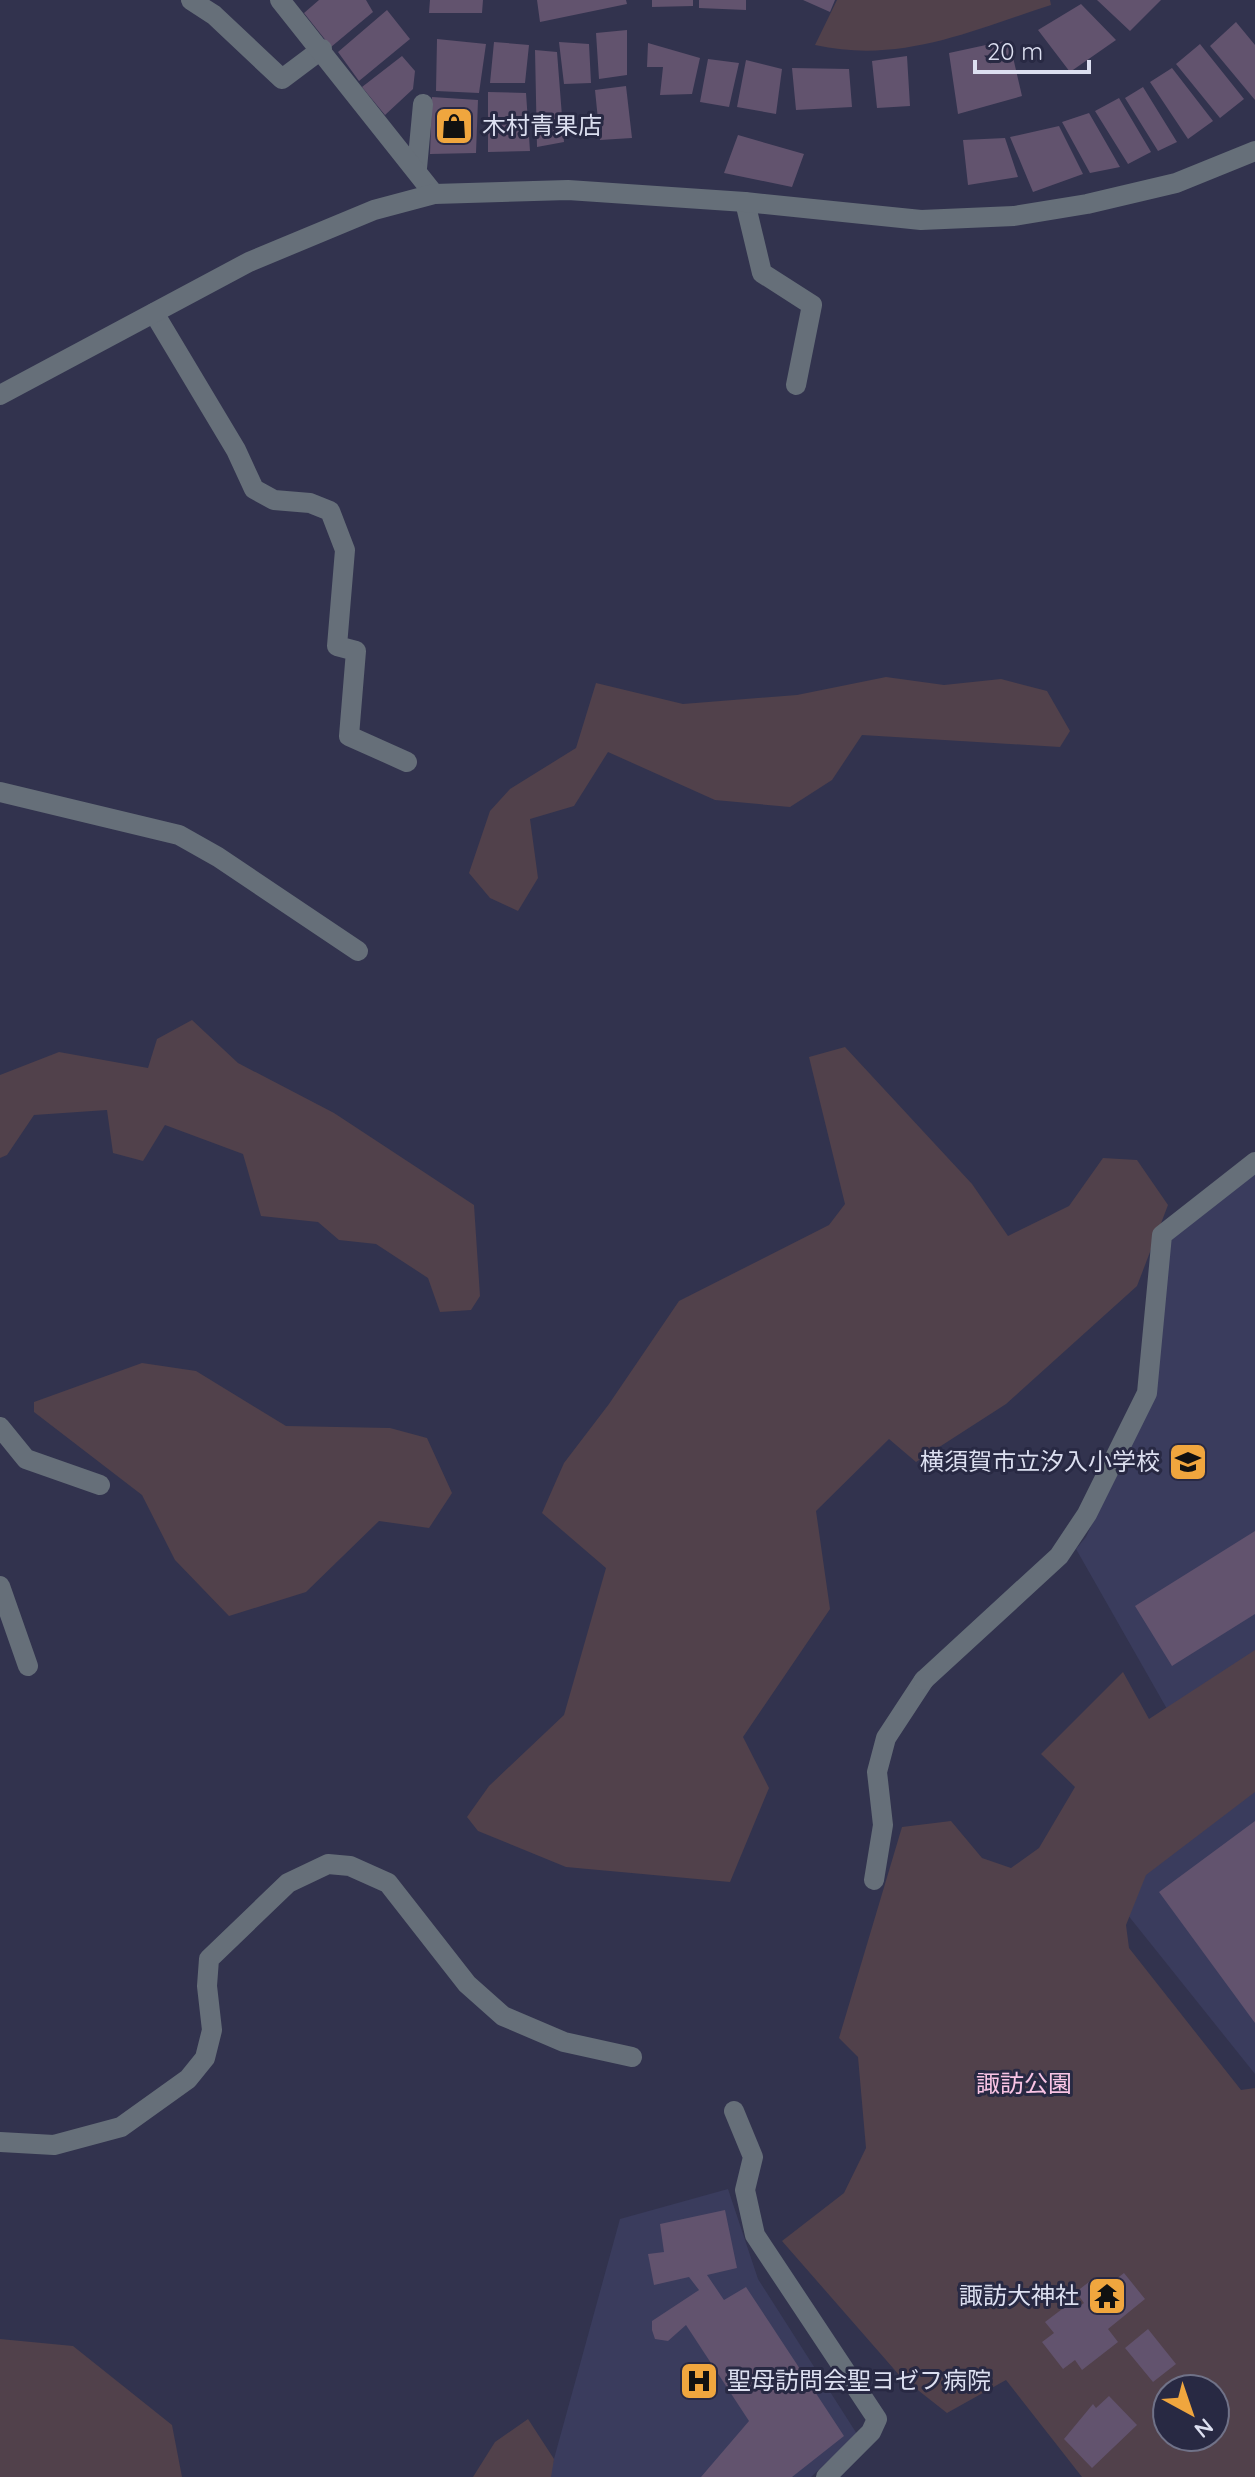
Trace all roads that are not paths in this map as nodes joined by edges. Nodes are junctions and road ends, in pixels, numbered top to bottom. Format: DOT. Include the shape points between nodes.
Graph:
graph roads {
  1 [pos="191,0"];
  2 [pos="280,0"];
  3 [pos="322,49"];
  4 [pos="423,104"];
  5 [pos="1255,151"];
  6 [pos="417,168"];
  7 [pos="434,194"];
  8 [pos="745,202"];
  9 [pos="154,313"];
  10 [pos="796,385"];
  11 [pos="0,395"];
  12 [pos="407,762"];
  13 [pos="0,792"];
  14 [pos="358,951"];
  15 [pos="1255,1162"];
  16 [pos="0,1427"];
  17 [pos="100,1485"];
  18 [pos="0,1586"];
  19 [pos="28,1666"];
  20 [pos="874,1880"];
  21 [pos="632,2057"];
  22 [pos="734,2111"];
  23 [pos="0,2142"];
  24 [pos="826,2477"];
  1 -- 3 [label="street" via="282,79"];
  2 -- 3 [label="street"];
  3 -- 6 [label="street"];
  4 -- 6 [label="street"];
  5 -- 8 [label="street" via="1176,183 1014,216 921,220"];
  6 -- 7 [label="street"];
  7 -- 8 [label="street" via="568,190"];
  7 -- 9 [label="street" via="374,210 249,262"];
  8 -- 10 [label="street" via="762,273 812,305"];
  9 -- 11 [label="street"];
  9 -- 12 [label="street" via="254,489 274,500 330,511 345,550 337,646 356,651 349,736"];
  13 -- 14 [label="street" via="179,835"];
  15 -- 20 [label="street" via="1162,1235 1147,1393 1087,1514 1059,1556 924,1680 886,1738 877,1772 883,1825"];
  16 -- 17 [label="street" via="26,1459"];
  18 -- 19 [label="street"];
  21 -- 23 [label="street" via="564,2042 503,2016 467,1984 388,1883 350,1866 328,1864 288,1883 209,1959 212,2030 205,2058 188,2079 121,2127 54,2145"];
  22 -- 24 [label="street" via="753,2157 745,2190 755,2235 877,2419 871,2432"];
}
